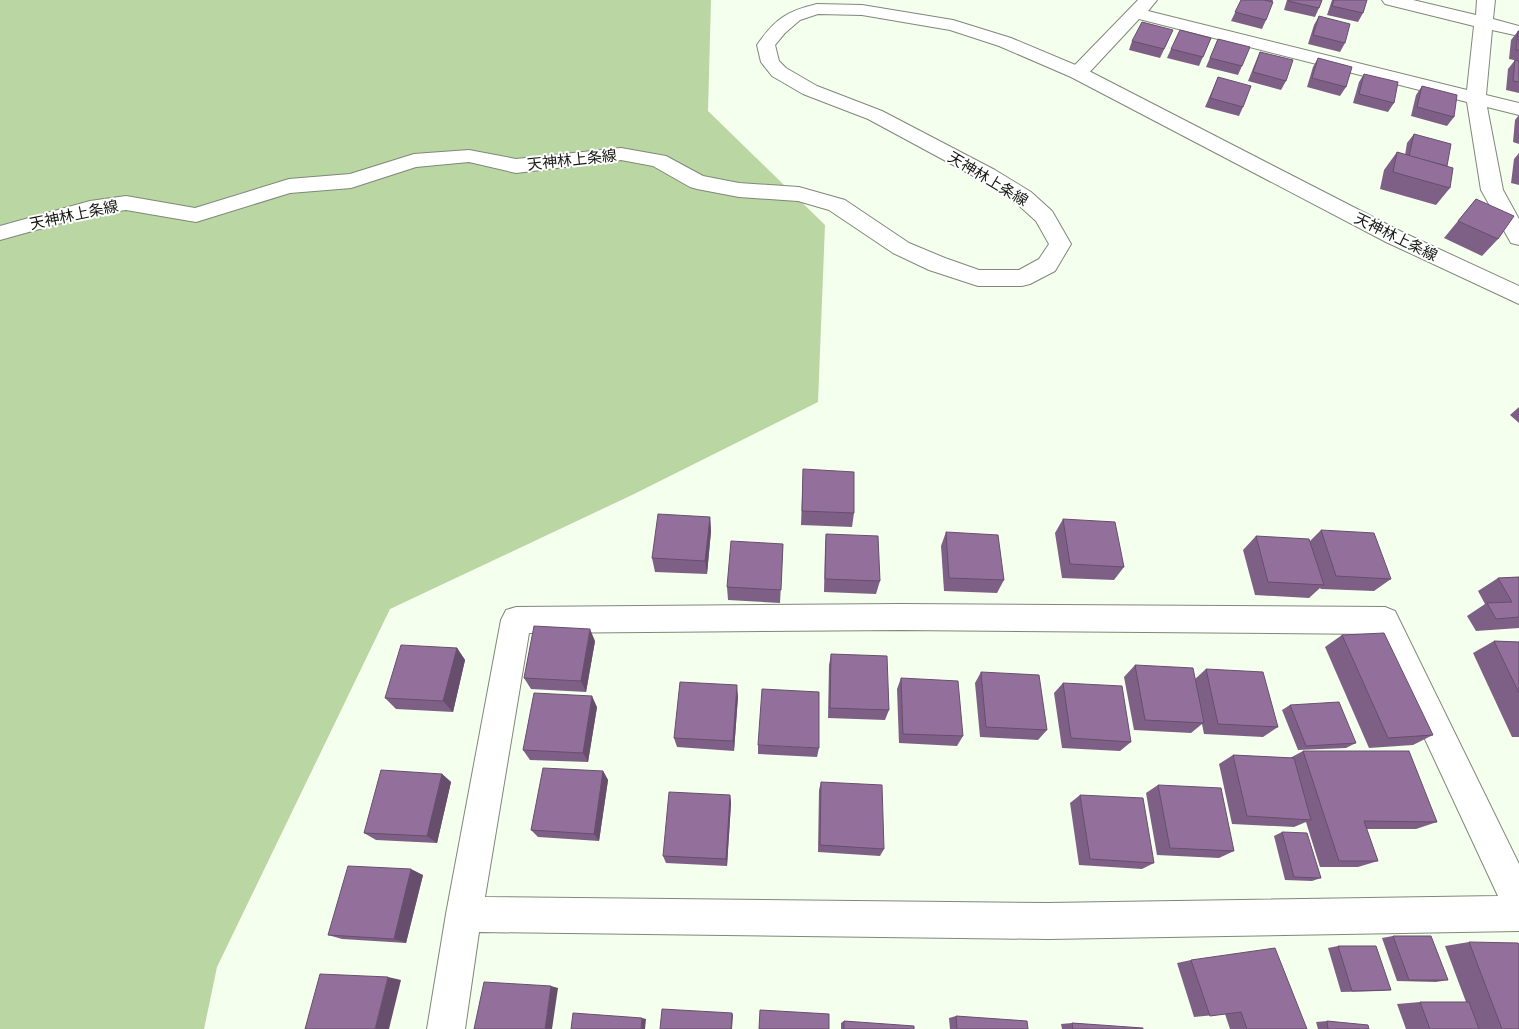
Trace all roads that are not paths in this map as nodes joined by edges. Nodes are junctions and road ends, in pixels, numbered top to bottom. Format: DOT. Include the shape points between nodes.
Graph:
graph roads {
  1 [pos="1391,0"];
  2 [pos="1486,0"];
  3 [pos="1142,6"];
  4 [pos="1483,24"];
  5 [pos="1519,32"];
  6 [pos="1078,73"];
  7 [pos="1476,99"];
  8 [pos="1519,109"];
  9 [pos="1492,190"];
  10 [pos="1519,198"];
  11 [pos="0,233"];
  12 [pos="1519,238"];
  13 [pos="1519,296"];
  14 [pos="1519,902"];
  15 [pos="1519,913"];
  16 [pos="464,914"];
  17 [pos="446,1029"];
  1 -- 4 [label="street"];
  2 -- 4 [label="street"];
  3 -- 6 [label="street"];
  3 -- 7 [label="street"];
  4 -- 5 [label="street"];
  4 -- 7 [label="street"];
  6 -- 11 [label="street, 天神林上条線" via="1005,42 953,25 862,10 817,9 794,16 766,45 770,62 779,72 810,90 875,115 988,175 1023,197 1044,216 1060,244 1047,265 1022,278 978,278 937,264 902,248 837,205 799,194 739,190 696,182 659,162 621,154 516,166 469,156 414,161 351,181 289,186 196,214 126,203 90,208"];
  6 -- 13 [label="street, 天神林上条線" via="1394,237"];
  7 -- 8 [label="street"];
  7 -- 9 [label="street"];
  9 -- 10 [label="street"];
  9 -- 12 [label="street"];
  14 -- 16 [label="street" via="1385,622 901,617 516,620"];
  15 -- 16 [label="street" via="1048,921"];
  16 -- 17 [label="street"];
}
